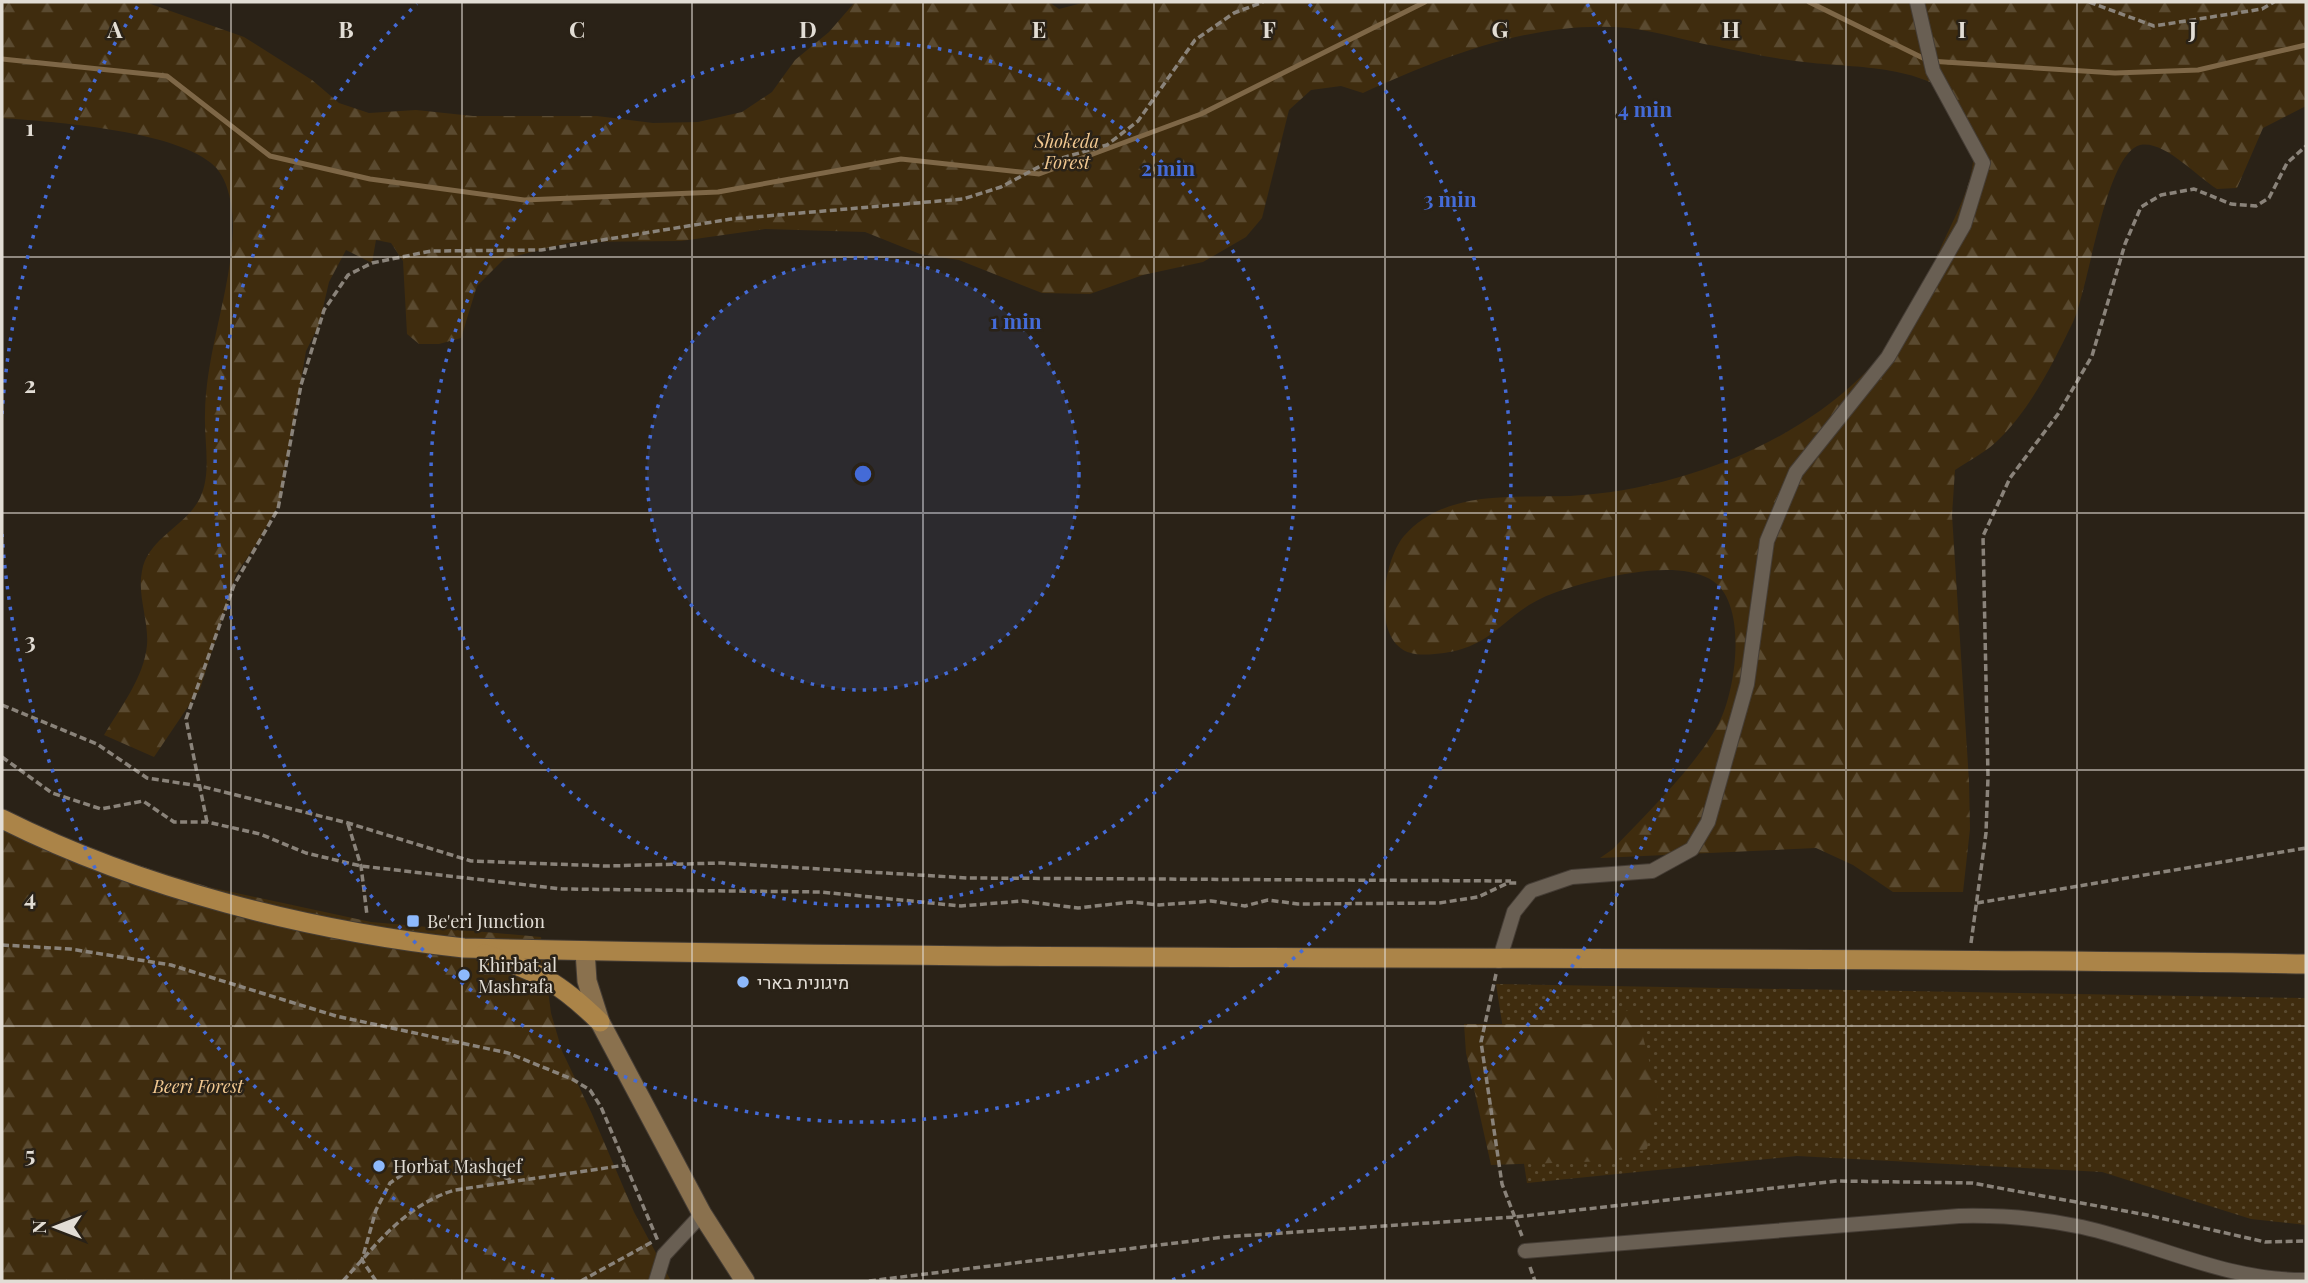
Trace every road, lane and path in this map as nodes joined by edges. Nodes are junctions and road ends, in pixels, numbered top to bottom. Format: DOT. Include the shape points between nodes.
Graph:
graph roads {
  1 [pos="1263,2"];
  2 [pos="1917,2"];
  3 [pos="2089,2"];
  4 [pos="2274,2"];
  5 [pos="2306,146"];
  6 [pos="2,705"];
  7 [pos="2,757"];
  8 [pos="200,786"];
  9 [pos="2,818"];
  10 [pos="207,822"];
  11 [pos="348,823"];
  12 [pos="2306,848"];
  13 [pos="361,866"];
  14 [pos="1552,881"];
  15 [pos="1976,904"];
  16 [pos="369,935"];
  17 [pos="2,945"];
  18 [pos="464,948"];
  19 [pos="585,951"];
  20 [pos="1969,959"];
  21 [pos="1499,961"];
  22 [pos="2306,964"];
  23 [pos="600,1022"];
  24 [pos="626,1165"];
  25 [pos="516,1181"];
  26 [pos="702,1214"];
  27 [pos="1515,1217"];
  28 [pos="2306,1241"];
  29 [pos="1525,1251"];
  30 [pos="362,1260"];
  31 [pos="2306,1280"];
  32 [pos="343,1281"];
  33 [pos="376,1281"];
  34 [pos="581,1281"];
  35 [pos="656,1281"];
  36 [pos="745,1281"];
  37 [pos="869,1281"];
  38 [pos="1535,1281"];
  1 -- 8 [label="path" via="1234,13 1195,40 1138,121 1107,145 1048,162 1001,187 963,199 731,219 541,250 431,251 372,263 348,275 324,310 301,385 278,509 234,585 186,719"];
  2 -- 14 [label="street" via="1933,71 1983,163 1964,225 1888,357 1796,472 1767,541 1747,684 1708,822 1692,849 1652,871"];
  3 -- 4 [label="path" via="2154,26 2262,9"];
  5 -- 15 [label="path" via="2287,163 2269,198 2256,206 2231,204 2194,189 2161,195 2141,207 2125,244 2092,356 2058,414 2010,478 1983,536 1988,777"];
  6 -- 8 [label="path" via="97,744 147,778"];
  7 -- 10 [label="path" via="52,793 101,809 143,801 174,822"];
  8 -- 10 [label="path"];
  8 -- 11 [label="path"];
  9 -- 16 [label="main road" via="106,862 223,902"];
  10 -- 13 [label="path"];
  11 -- 13 [label="path"];
  11 -- 14 [label="path" via="471,861 606,866 721,863 968,878"];
  12 -- 15 [label="path"];
  13 -- 14 [label="path" via="562,889 821,892 961,906 1022,901 1078,908 1131,902 1245,905 1268,900 1439,903 1478,897 1508,883"];
  13 -- 16 [label="path"];
  14 -- 21 [label="street" via="1531,891 1514,912"];
  15 -- 20 [label="path"];
  16 -- 18 [label="main road"];
  17 -- 24 [label="path" via="70,949 170,965 336,1016 508,1053 590,1090"];
  18 -- 19 [label="main road"];
  18 -- 23 [label="main road" via="541,974 567,990"];
  19 -- 21 [label="main road"];
  19 -- 23 [label="main road" via="587,981"];
  20 -- 21 [label="main road"];
  20 -- 22 [label="main road"];
  21 -- 27 [label="path" via="1481,1042 1502,1184"];
  23 -- 26 [label="main road"];
  24 -- 25 [label="path"];
  24 -- 34 [label="path" via="657,1240"];
  25 -- 30 [label="path" via="435,1196 403,1215"];
  25 -- 30 [label="path" via="482,1169 424,1160 390,1183 376,1210"];
  26 -- 35 [label="street" via="664,1255"];
  26 -- 36 [label="main road"];
  27 -- 28 [label="path" via="1837,1181 1972,1183 2265,1242"];
  27 -- 29 [label="path"];
  27 -- 37 [label="path" via="1224,1237"];
  29 -- 31 [label="street" via="2012,1215 2084,1228 2233,1273"];
  29 -- 38 [label="path"];
  30 -- 32 [label="path"];
  30 -- 33 [label="path"];
}
